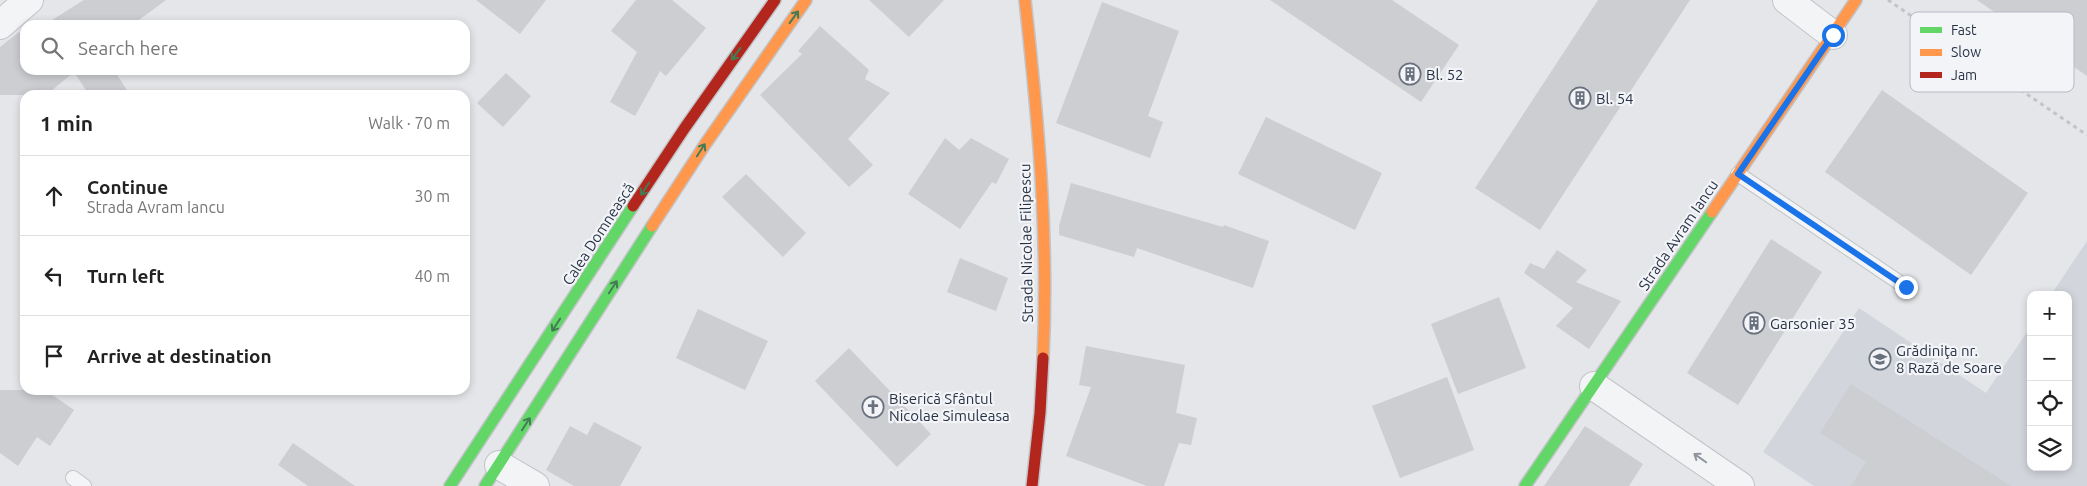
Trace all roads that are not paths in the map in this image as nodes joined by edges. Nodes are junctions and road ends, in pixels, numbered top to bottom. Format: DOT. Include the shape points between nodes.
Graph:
graph roads {
  1 [pos="29,0"];
  2 [pos="774,0"];
  3 [pos="806,0"];
  4 [pos="1026,0"];
  5 [pos="1787,0"];
  6 [pos="1856,0"];
  7 [pos="0,25"];
  8 [pos="1833,35"];
  9 [pos="1738,174"];
  10 [pos="1906,287"];
  11 [pos="1594,386"];
  12 [pos="492,475"];
  13 [pos="450,486"];
  14 [pos="535,486"];
  15 [pos="1032,486"];
  16 [pos="1525,486"];
  17 [pos="1740,486"];
  1 -- 7 [label="street"];
  2 -- 13 [label="main road, Calea Domnească, one-way"];
  12 -- 3 [label="main road, one-way" via="706,143"];
  4 -- 15 [label="main road, Strada Nicolae Filipescu" via="1036,87 1044,308 1041,402"];
  5 -- 8 [label="street"];
  6 -- 8 [label="main road, Strada Avram Iancu"];
  8 -- 9 [label="main road, Strada Avram Iancu"];
  9 -- 10 [label="lane"];
  9 -- 11 [label="main road, Strada Avram Iancu"];
  11 -- 16 [label="main road, Strada Avram Iancu"];
  17 -- 11 [label="street, one-way"];
  12 -- 14 [label="street"];
}
